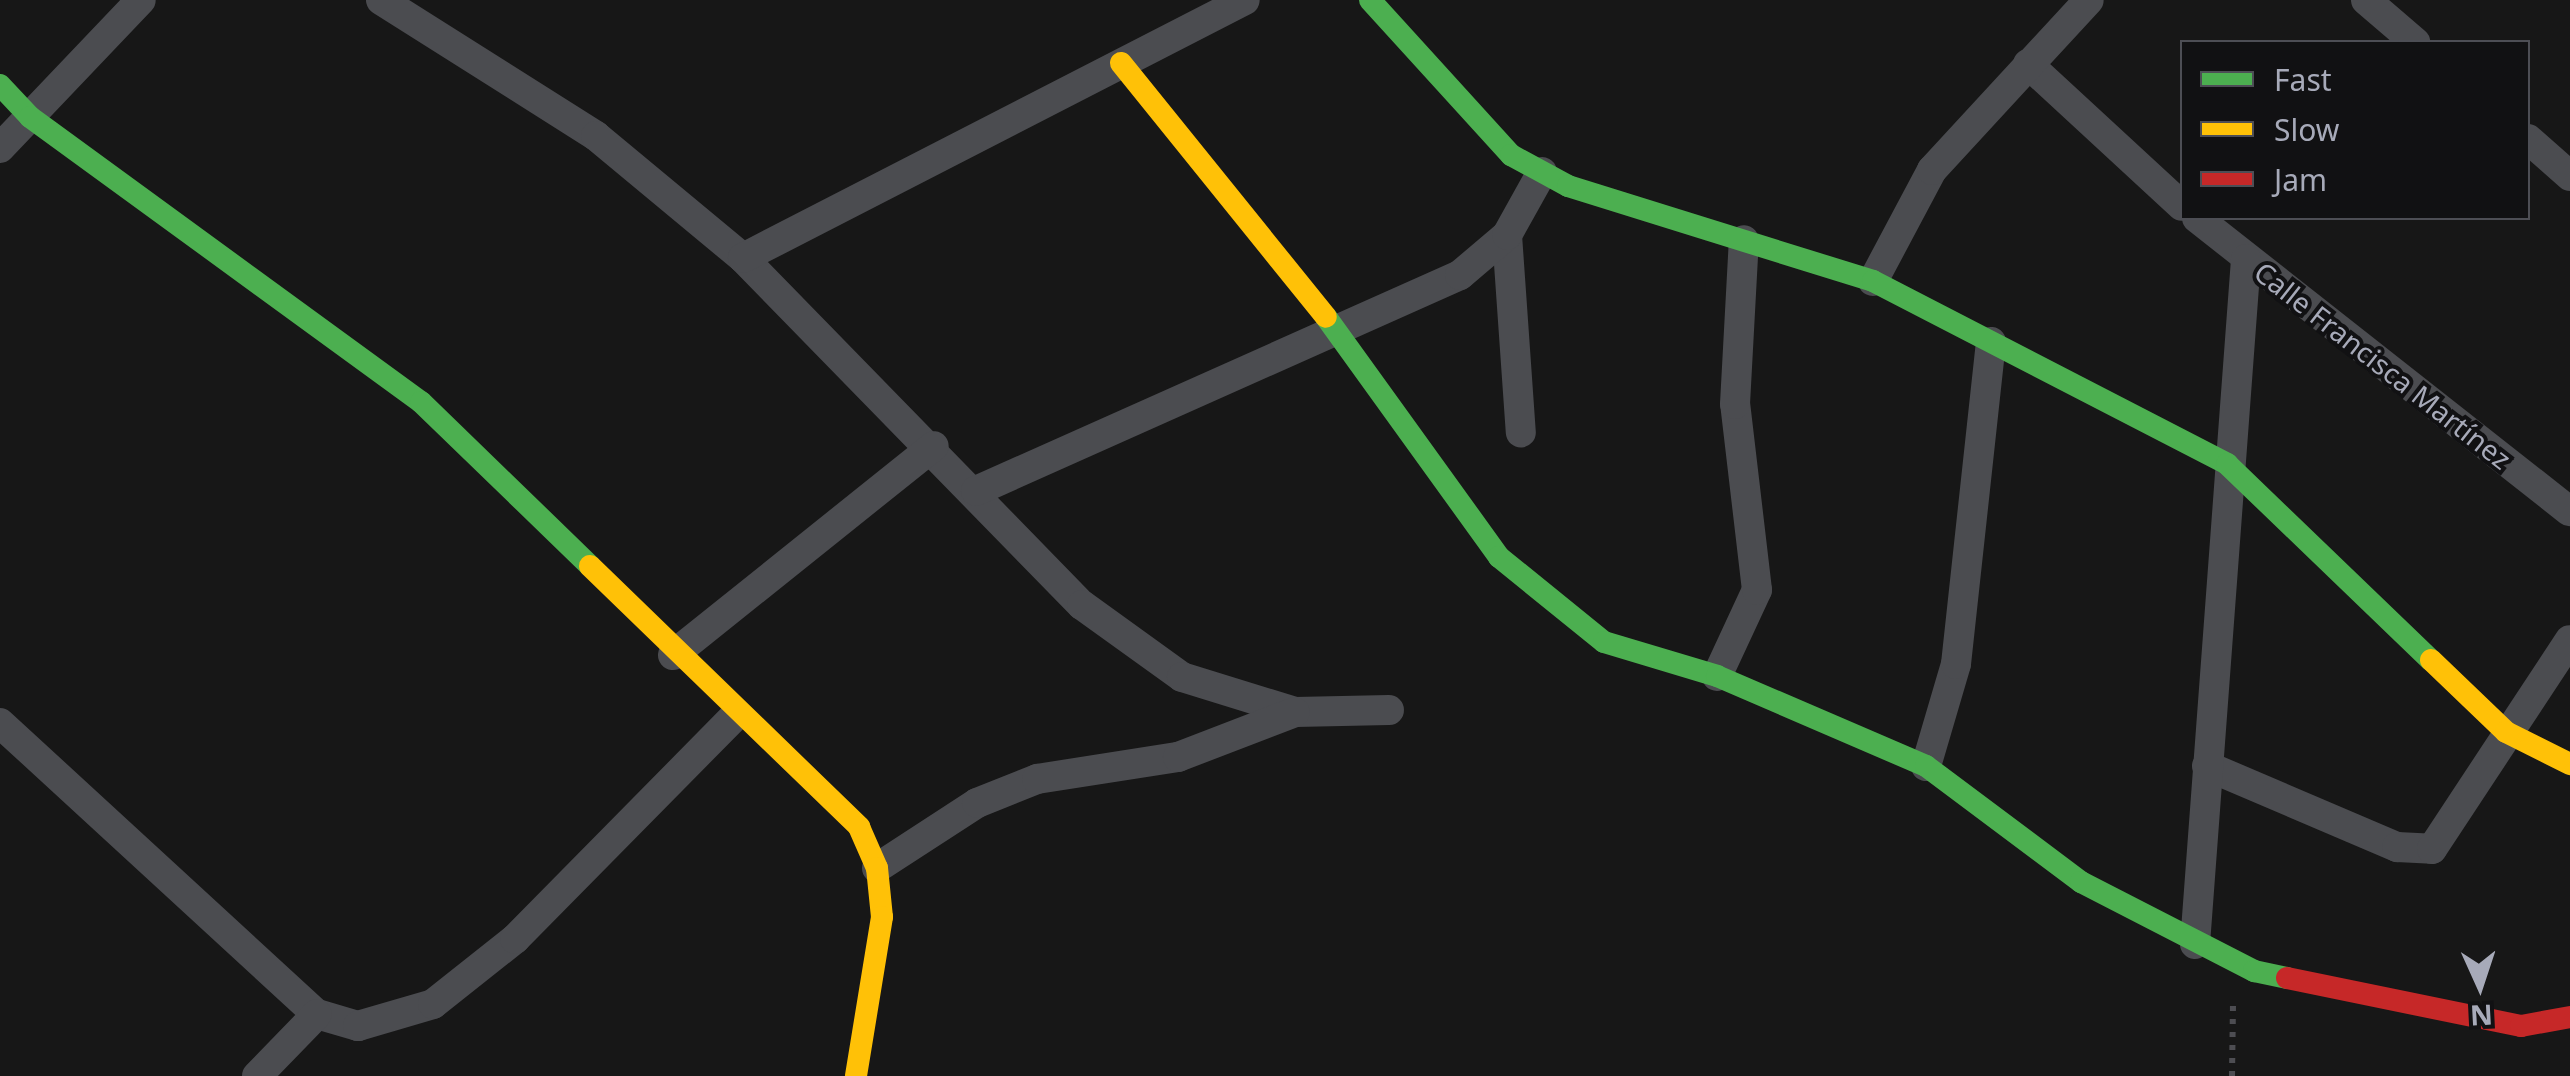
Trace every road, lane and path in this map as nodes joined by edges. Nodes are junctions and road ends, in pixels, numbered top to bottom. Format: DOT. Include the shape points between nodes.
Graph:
graph roads {
  1 [pos="141,0"];
  2 [pos="380,0"];
  3 [pos="1245,0"];
  4 [pos="1370,0"];
  5 [pos="2089,0"];
  6 [pos="2366,0"];
  7 [pos="2413,40"];
  8 [pos="1121,64"];
  9 [pos="2028,64"];
  10 [pos="0,85"];
  11 [pos="30,117"];
  12 [pos="2530,141"];
  13 [pos="0,148"];
  14 [pos="1542,172"];
  15 [pos="2570,176"];
  16 [pos="2180,204"];
  17 [pos="2199,220"];
  18 [pos="1507,236"];
  19 [pos="1744,240"];
  20 [pos="743,258"];
  21 [pos="2246,259"];
  22 [pos="1872,280"];
  23 [pos="1336,329"];
  24 [pos="1991,342"];
  25 [pos="1521,433"];
  26 [pos="934,446"];
  27 [pos="2227,464"];
  28 [pos="976,492"];
  29 [pos="2570,511"];
  30 [pos="2570,640"];
  31 [pos="673,655"];
  32 [pos="1717,676"];
  33 [pos="1389,710"];
  34 [pos="1295,712"];
  35 [pos="736,716"];
  36 [pos="0,724"];
  37 [pos="2506,732"];
  38 [pos="2570,764"];
  39 [pos="1926,766"];
  40 [pos="2207,766"];
  41 [pos="877,868"];
  42 [pos="2195,944"];
  43 [pos="2234,962"];
  44 [pos="317,1014"];
  45 [pos="2570,1017"];
  46 [pos="258,1076"];
  47 [pos="856,1076"];
  48 [pos="2232,1076"];
  1 -- 11 [label="street"];
  2 -- 20 [label="street" via="596,136"];
  3 -- 8 [label="street"];
  4 -- 14 [label="street" via="1512,155"];
  5 -- 9 [label="street"];
  6 -- 7 [label="street"];
  8 -- 20 [label="street"];
  8 -- 23 [label="street"];
  9 -- 16 [label="street"];
  9 -- 22 [label="street" via="1932,170"];
  10 -- 11 [label="street"];
  11 -- 13 [label="street"];
  11 -- 31 [label="street" via="421,402"];
  12 -- 15 [label="street"];
  14 -- 18 [label="street"];
  14 -- 19 [label="street"];
  17 -- 21 [label="street, Calle Francisca Martínez"];
  18 -- 23 [label="street" via="1460,275"];
  18 -- 25 [label="street"];
  19 -- 22 [label="street"];
  19 -- 32 [label="street" via="1735,404 1756,590"];
  20 -- 26 [label="street"];
  21 -- 27 [label="street"];
  21 -- 29 [label="street, Calle Francisca Martínez"];
  22 -- 24 [label="street"];
  23 -- 28 [label="street"];
  23 -- 32 [label="street" via="1500,556 1604,642"];
  24 -- 27 [label="street"];
  24 -- 39 [label="street" via="1956,664"];
  26 -- 28 [label="street"];
  26 -- 31 [label="street"];
  27 -- 37 [label="street"];
  27 -- 40 [label="street"];
  28 -- 34 [label="street" via="1082,605 1182,677"];
  30 -- 37 [label="street"];
  31 -- 35 [label="street"];
  32 -- 39 [label="street"];
  33 -- 34 [label="street"];
  34 -- 41 [label="street" via="1178,757 1038,779 977,803"];
  35 -- 41 [label="street" via="859,827"];
  35 -- 44 [label="street" via="515,939 433,1004 358,1026"];
  36 -- 44 [label="street"];
  37 -- 38 [label="street"];
  37 -- 40 [label="street" via="2442,839 2415,852"];
  39 -- 42 [label="street" via="2081,882"];
  40 -- 42 [label="street"];
  41 -- 47 [label="street" via="882,917"];
  42 -- 43 [label="street"];
  43 -- 45 [label="street" via="2297,984 2506,1023"];
  43 -- 48 [label="path"];
  44 -- 46 [label="street"];
}
